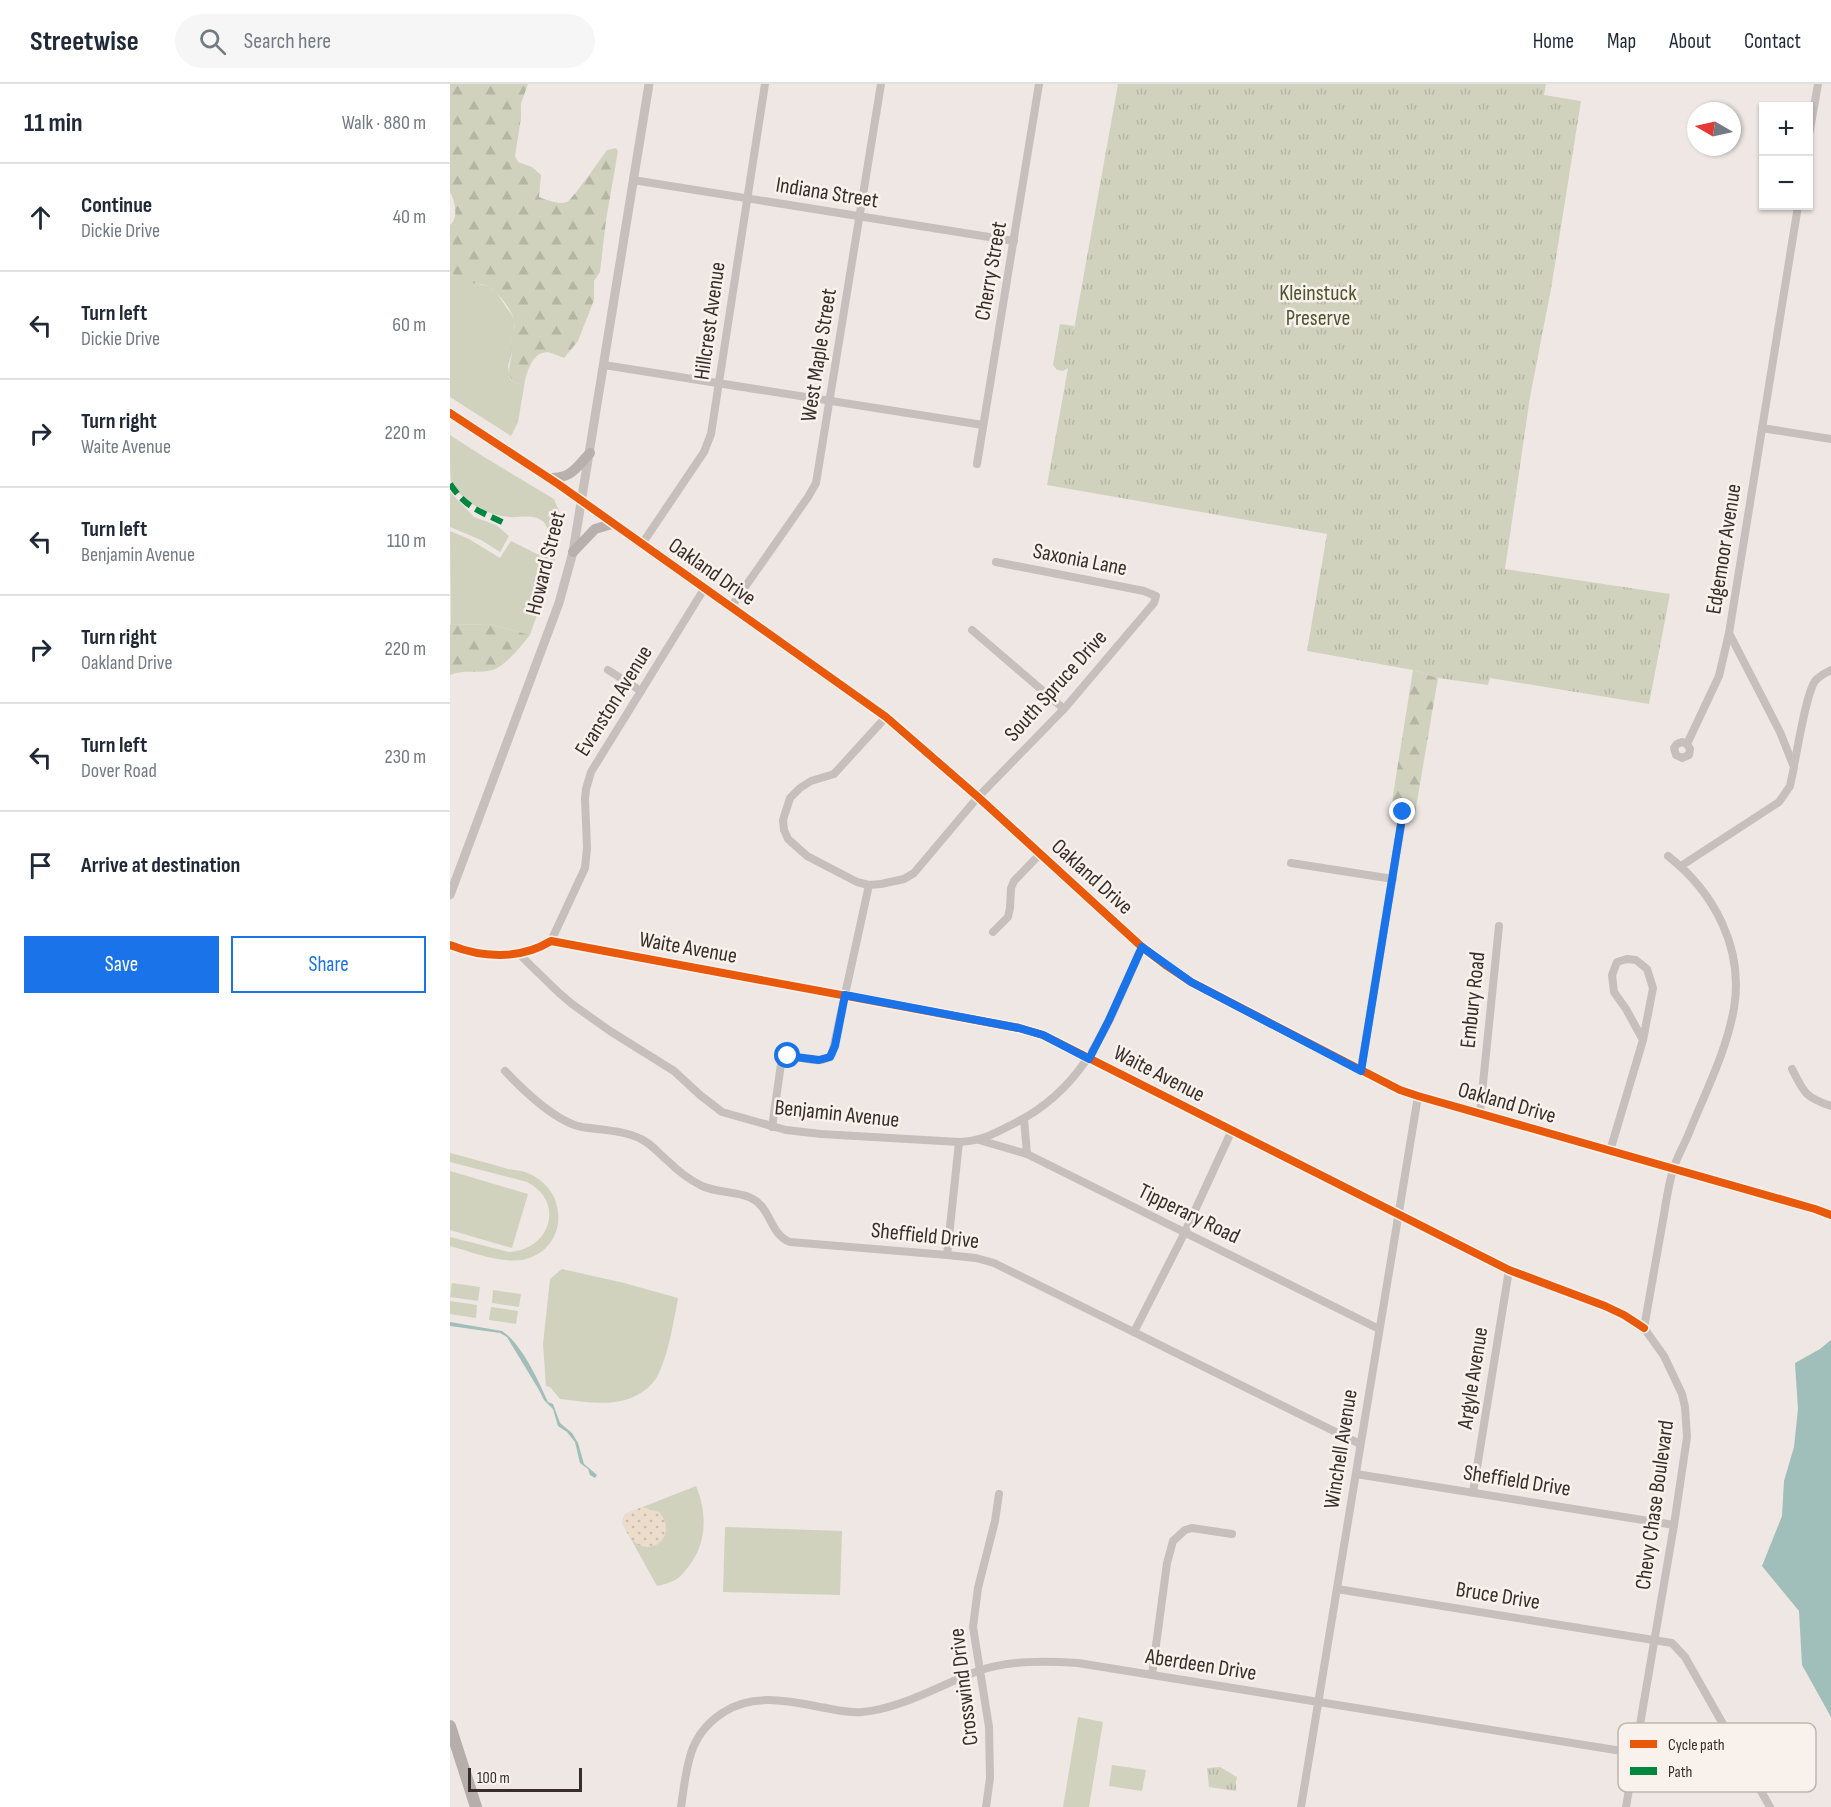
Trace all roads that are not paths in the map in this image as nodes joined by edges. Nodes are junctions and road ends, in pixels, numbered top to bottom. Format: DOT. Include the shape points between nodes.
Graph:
graph roads {
  1 [pos="649,84"];
  2 [pos="765,84"];
  3 [pos="881,84"];
  4 [pos="1039,84"];
  5 [pos="1818,84"];
  6 [pos="1813,116"];
  7 [pos="633,180"];
  8 [pos="747,199"];
  9 [pos="1797,210"];
  10 [pos="860,217"];
  11 [pos="1014,241"];
  12 [pos="604,365"];
  13 [pos="720,383"];
  14 [pos="830,401"];
  15 [pos="450,413"];
  16 [pos="983,425"];
  17 [pos="1762,428"];
  18 [pos="1831,439"];
  19 [pos="590,453"];
  20 [pos="977,464"];
  21 [pos="548,478"];
  22 [pos="581,501"];
  23 [pos="612,524"];
  24 [pos="642,544"];
  25 [pos="573,552"];
  26 [pos="996,562"];
  27 [pos="704,589"];
  28 [pos="1156,596"];
  29 [pos="730,607"];
  30 [pos="972,630"];
  31 [pos="1729,633"];
  32 [pos="608,670"];
  33 [pos="1831,670"];
  34 [pos="641,692"];
  35 [pos="1064,709"];
  36 [pos="886,717"];
  37 [pos="1688,744"];
  38 [pos="1794,767"];
  39 [pos="978,797"];
  40 [pos="1403,812"];
  41 [pos="1040,854"];
  42 [pos="1668,856"];
  43 [pos="1291,863"];
  44 [pos="1681,866"];
  45 [pos="1393,879"];
  46 [pos="869,885"];
  47 [pos="450,895"];
  48 [pos="1499,926"];
  49 [pos="993,932"];
  50 [pos="551,942"];
  51 [pos="450,945"];
  52 [pos="1142,947"];
  53 [pos="519,954"];
  54 [pos="845,995"];
  55 [pos="1643,1040"];
  56 [pos="1089,1059"];
  57 [pos="1792,1069"];
  58 [pos="505,1071"];
  59 [pos="1361,1071"];
  60 [pos="1418,1096"];
  61 [pos="1831,1107"];
  62 [pos="1480,1113"];
  63 [pos="1024,1119"];
  64 [pos="772,1127"];
  65 [pos="1232,1131"];
  66 [pos="979,1140"];
  67 [pos="959,1142"];
  68 [pos="1610,1151"];
  69 [pos="1027,1154"];
  70 [pos="1673,1169"];
  71 [pos="1399,1214"];
  72 [pos="1831,1215"];
  73 [pos="1185,1232"];
  74 [pos="947,1255"];
  75 [pos="1509,1270"];
  76 [pos="1644,1328"];
  77 [pos="1379,1329"];
  78 [pos="1134,1332"];
  79 [pos="1360,1444"];
  80 [pos="1356,1473"];
  81 [pos="1473,1492"];
  82 [pos="999,1494"];
  83 [pos="1674,1525"];
  84 [pos="1232,1534"];
  85 [pos="1337,1589"];
  86 [pos="1654,1639"];
  87 [pos="980,1670"];
  88 [pos="1152,1675"];
  89 [pos="1317,1702"];
  90 [pos="1640,1723"];
  91 [pos="1722,1723"];
  92 [pos="450,1726"];
  93 [pos="1618,1751"];
  94 [pos="1629,1792"];
  95 [pos="1762,1792"];
  96 [pos="476,1807"];
  97 [pos="681,1807"];
  98 [pos="986,1807"];
  99 [pos="1301,1807"];
  100 [pos="1626,1807"];
  101 [pos="1770,1807"];
  1 -- 7 [label="street, Howard Street"];
  2 -- 8 [label="street, Hillcrest Avenue"];
  3 -- 10 [label="street, West Maple Street"];
  4 -- 11 [label="street, Cherry Street"];
  5 -- 6 [label="street"];
  7 -- 8 [label="street, Indiana Street"];
  7 -- 12 [label="street, Howard Street"];
  8 -- 10 [label="street, Indiana Street"];
  8 -- 13 [label="street, Hillcrest Avenue"];
  9 -- 17 [label="street, Edgemoor Avenue"];
  10 -- 11 [label="street, Indiana Street"];
  10 -- 14 [label="street, West Maple Street"];
  11 -- 16 [label="street, Cherry Street"];
  12 -- 13 [label="street"];
  12 -- 19 [label="street, Howard Street"];
  13 -- 14 [label="street"];
  13 -- 24 [label="street, Hillcrest Avenue" via="708,445"];
  14 -- 16 [label="street"];
  14 -- 29 [label="street, West Maple Street" via="816,483"];
  15 -- 21 [label="main road, Oakland Drive"];
  16 -- 20 [label="street, Cherry Street"];
  17 -- 18 [label="street"];
  17 -- 31 [label="street, Edgemoor Avenue"];
  19 -- 21 [label="main road" via="566,476"];
  19 -- 22 [label="street, Howard Street"];
  21 -- 22 [label="main road, Oakland Drive"];
  22 -- 23 [label="main road, Oakland Drive"];
  22 -- 25 [label="street, Howard Street"];
  23 -- 24 [label="main road, Oakland Drive"];
  23 -- 25 [label="main road" via="595,529"];
  24 -- 27 [label="main road, Oakland Drive"];
  25 -- 47 [label="street, Howard Street" via="559,603"];
  26 -- 28 [label="street, Saxonia Lane"];
  27 -- 29 [label="main road, Oakland Drive"];
  27 -- 34 [label="street, Evanston Avenue"];
  28 -- 35 [label="street, South Spruce Drive"];
  29 -- 36 [label="main road, Oakland Drive"];
  30 -- 35 [label="street"];
  31 -- 37 [label="street" via="1719,676"];
  31 -- 38 [label="street, Edgemoor Avenue"];
  32 -- 34 [label="street"];
  33 -- 38 [label="street" via="1814,682"];
  34 -- 50 [label="street, Evanston Avenue" via="591,772 585,799 585,868"];
  35 -- 39 [label="street, South Spruce Drive"];
  36 -- 39 [label="main road, Oakland Drive"];
  36 -- 46 [label="street" via="834,774 812,781 790,798 783,820 788,839 807,856"];
  38 -- 44 [label="street" via="1790,786 1779,802"];
  39 -- 41 [label="main road, Oakland Drive"];
  39 -- 46 [label="street, South Spruce Drive" via="914,873 895,882"];
  40 -- 45 [label="street"];
  41 -- 49 [label="street" via="1014,880 1008,917"];
  41 -- 52 [label="main road, Oakland Drive"];
  42 -- 44 [label="street"];
  43 -- 45 [label="street"];
  44 -- 70 [label="street" via="1723,922 1734,960 1736,993 1717,1067"];
  45 -- 59 [label="street"];
  46 -- 54 [label="street"];
  48 -- 62 [label="street, Embury Road"];
  50 -- 53 [label="street"];
  50 -- 54 [label="street, Waite Avenue"];
  51 -- 53 [label="street" via="478,954"];
  52 -- 56 [label="street, Benjamin Avenue"];
  52 -- 59 [label="main road, Oakland Drive" via="1191,982"];
  53 -- 64 [label="street, Benjamin Avenue" via="572,1004 674,1071 722,1112"];
  54 -- 56 [label="street, Waite Avenue" via="1019,1028 1043,1035"];
  54 -- 64 [label="street" via="830,1057 784,1058"];
  55 -- 55 [label="street" via="1614,992 1612,975 1617,962 1627,959 1636,960 1647,969 1653,988"];
  55 -- 68 [label="street"];
  56 -- 63 [label="street, Benjamin Avenue" via="1058,1095"];
  56 -- 65 [label="street, Waite Avenue"];
  57 -- 61 [label="street" via="1805,1094"];
  58 -- 74 [label="street, Sheffield Drive" via="572,1124 643,1140 704,1187 750,1197 765,1209 784,1240"];
  59 -- 60 [label="main road, Oakland Drive"];
  60 -- 62 [label="main road, Oakland Drive"];
  60 -- 71 [label="street, Winchell Avenue"];
  62 -- 68 [label="main road, Oakland Drive"];
  63 -- 66 [label="street, Benjamin Avenue"];
  63 -- 69 [label="street"];
  64 -- 67 [label="street, Benjamin Avenue" via="821,1134"];
  65 -- 71 [label="street, Waite Avenue"];
  65 -- 73 [label="street"];
  66 -- 67 [label="street, Benjamin Avenue"];
  66 -- 69 [label="street, Tipperary Road"];
  67 -- 74 [label="street"];
  68 -- 70 [label="main road, Oakland Drive"];
  69 -- 73 [label="street, Tipperary Road"];
  70 -- 72 [label="main road, Oakland Drive"];
  70 -- 76 [label="street"];
  71 -- 75 [label="street, Waite Avenue"];
  71 -- 77 [label="street, Winchell Avenue"];
  73 -- 77 [label="street, Tipperary Road"];
  73 -- 78 [label="street"];
  74 -- 78 [label="street, Sheffield Drive" via="994,1263"];
  75 -- 76 [label="street, Waite Avenue" via="1605,1306"];
  75 -- 81 [label="street, Argyle Avenue"];
  76 -- 83 [label="street, Chevy Chase Boulevard" via="1671,1368 1685,1407 1687,1437"];
  77 -- 79 [label="street, Winchell Avenue"];
  78 -- 79 [label="street, Sheffield Drive"];
  79 -- 80 [label="street, Winchell Avenue"];
  80 -- 81 [label="street, Sheffield Drive"];
  80 -- 85 [label="street, Winchell Avenue"];
  81 -- 83 [label="street, Sheffield Drive"];
  82 -- 87 [label="street, Crosswind Drive" via="974,1609"];
  83 -- 86 [label="street, Chevy Chase Boulevard"];
  84 -- 88 [label="street" via="1192,1528 1173,1541"];
  85 -- 86 [label="street, Bruce Drive"];
  85 -- 89 [label="street, Winchell Avenue"];
  86 -- 90 [label="street, Chevy Chase Boulevard"];
  86 -- 91 [label="street, Bruce Drive" via="1672,1643 1685,1657"];
  87 -- 88 [label="street, Aberdeen Drive" via="1023,1663 1067,1662"];
  87 -- 97 [label="street, Aberdeen Drive" via="904,1701 861,1713 768,1700 739,1704 711,1720 699,1734 688,1761"];
  87 -- 98 [label="street, Crosswind Drive" via="990,1750"];
  88 -- 89 [label="street, Aberdeen Drive"];
  89 -- 93 [label="street, Aberdeen Drive"];
  89 -- 99 [label="street, Winchell Avenue"];
  92 -- 96 [label="main road"];
  94 -- 100 [label="street, Chevy Chase Boulevard"];
  95 -- 101 [label="street, Bruce Drive"];
}
